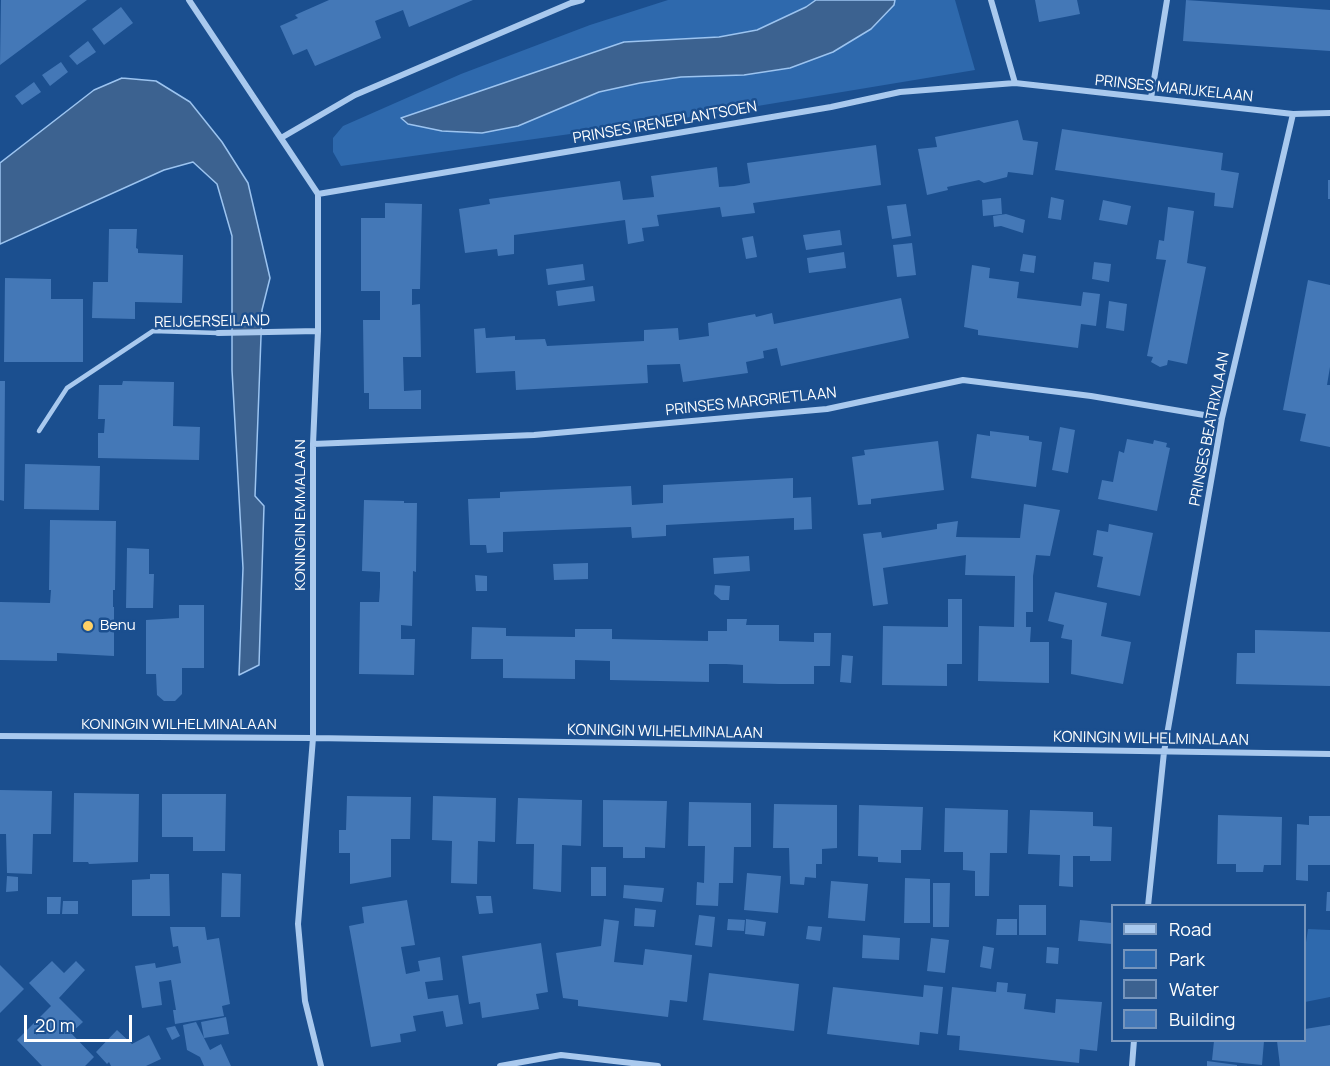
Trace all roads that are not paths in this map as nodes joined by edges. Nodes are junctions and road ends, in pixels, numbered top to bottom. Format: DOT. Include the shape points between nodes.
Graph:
graph roads {
  1 [pos="189,0"];
  2 [pos="582,0"];
  3 [pos="991,0"];
  4 [pos="1167,0"];
  5 [pos="1015,83"];
  6 [pos="1152,98"];
  7 [pos="1330,113"];
  8 [pos="1293,114"];
  9 [pos="281,138"];
  10 [pos="318,194"];
  11 [pos="318,331"];
  12 [pos="218,333"];
  13 [pos="1222,418"];
  14 [pos="39,431"];
  15 [pos="313,444"];
  16 [pos="0,736"];
  17 [pos="312,738"];
  18 [pos="1164,752"];
  19 [pos="1330,754"];
  20 [pos="1148,904"];
  21 [pos="1134,1042"];
  22 [pos="321,1066"];
  23 [pos="500,1066"];
  24 [pos="658,1066"];
  25 [pos="1132,1066"];
  1 -- 9 [label="street"];
  2 -- 9 [label="street" via="355,95"];
  3 -- 5 [label="street"];
  4 -- 6 [label="street"];
  5 -- 6 [label="street, PRINSES MARIJKELAAN"];
  5 -- 10 [label="street, PRINSES IRENEPLANTSOEN" via="900,92 831,108"];
  6 -- 8 [label="street, PRINSES MARIJKELAAN"];
  7 -- 8 [label="street, PRINSES MARIJKELAAN"];
  8 -- 13 [label="street, PRINSES BEATRIXLAAN"];
  9 -- 10 [label="street"];
  10 -- 11 [label="street, KONINGIN EMMALAAN"];
  11 -- 12 [label="street, REIJGERSEILAND"];
  11 -- 15 [label="street, KONINGIN EMMALAAN"];
  12 -- 14 [label="lane, REIJGERSEILAND" via="153,331 67,388"];
  13 -- 15 [label="street, PRINSES MARGRIETLAAN" via="963,380 827,409 534,435"];
  13 -- 18 [label="street, PRINSES BEATRIXLAAN"];
  15 -- 17 [label="street, KONINGIN EMMALAAN"];
  16 -- 17 [label="street, KONINGIN WILHELMINALAAN"];
  17 -- 18 [label="street, KONINGIN WILHELMINALAAN"];
  17 -- 22 [label="street, KONINGIN EMMALAAN" via="298,924 305,1001"];
  18 -- 19 [label="street, KONINGIN WILHELMINALAAN"];
  18 -- 20 [label="street, PRINSES BEATRIXLAAN"];
  21 -- 25 [label="street"];
  23 -- 24 [label="street" via="561,1055"];
}
